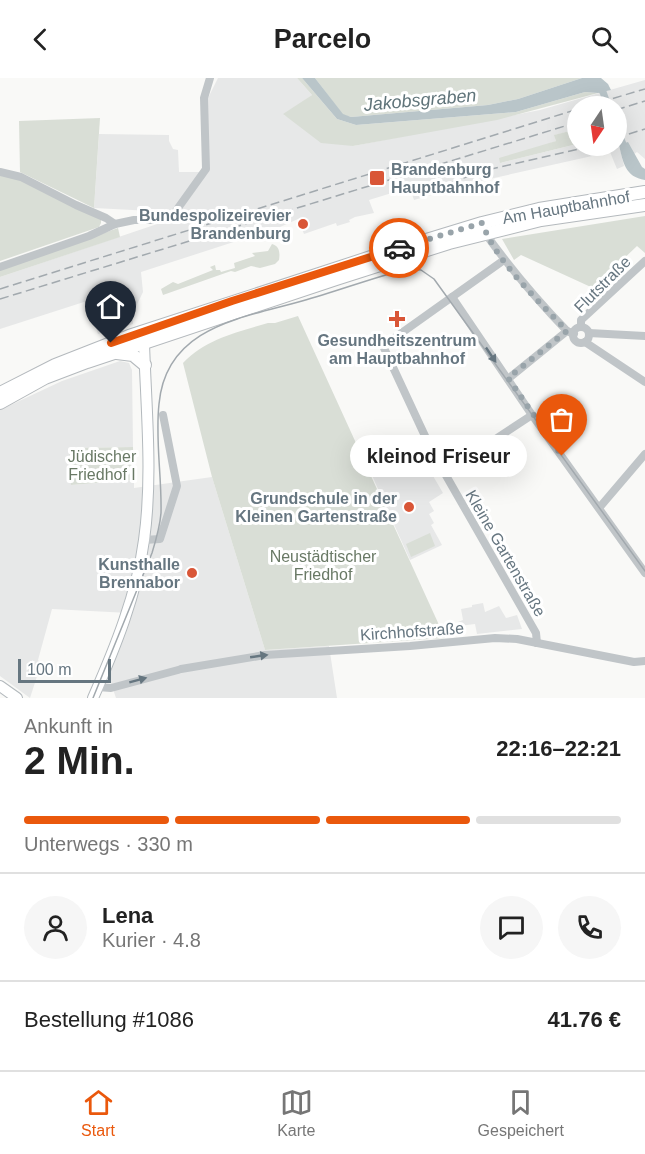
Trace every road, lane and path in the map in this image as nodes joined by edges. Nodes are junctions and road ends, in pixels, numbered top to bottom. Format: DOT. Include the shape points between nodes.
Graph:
graph roads {
  1 [pos="210,78"];
  2 [pos="0,172"];
  3 [pos="645,192"];
  4 [pos="564,203"];
  5 [pos="645,205"];
  6 [pos="566,216"];
  7 [pos="119,223"];
  8 [pos="484,228"];
  9 [pos="504,260"];
  10 [pos="645,261"];
  11 [pos="0,267"];
  12 [pos="452,297"];
  13 [pos="581,327"];
  14 [pos="570,332"];
  15 [pos="589,333"];
  16 [pos="645,336"];
  17 [pos="144,337"];
  18 [pos="585,342"];
  19 [pos="110,354"];
  20 [pos="144,365"];
  21 [pos="508,378"];
  22 [pos="645,382"];
  23 [pos="0,393"];
  24 [pos="0,403"];
  25 [pos="163,415"];
  26 [pos="532,415"];
  27 [pos="645,454"];
  28 [pos="444,472"];
  29 [pos="599,508"];
  30 [pos="144,540"];
  31 [pos="645,573"];
  32 [pos="537,643"];
  33 [pos="645,661"];
  34 [pos="0,686"];
  35 [pos="94,695"];
  36 [pos="17,698"];
  1 -- 7 [label="street" via="204,98 204,173 174,215"];
  2 -- 7 [label="street" via="21,177"];
  3 -- 4 [label="main road, Am Hauptbahnhof"];
  4 -- 6 [label="main road"];
  4 -- 8 [label="main road, Am Hauptbahnhof"];
  5 -- 6 [label="main road, Am Hauptbahnhof"];
  6 -- 8 [label="main road, Am Hauptbahnhof"];
  7 -- 11 [label="street"];
  8 -- 9 [label="street"];
  8 -- 17 [label="main road, Am Hauptbahnhof" via="336,279"];
  9 -- 12 [label="street"];
  9 -- 14 [label="street"];
  10 -- 13 [label="street, Flutstraße" via="581,320"];
  12 -- 21 [label="street, one-way"];
  12 -- 28 [label="street, Kleine Gartenstraße" via="384,348"];
  13 -- 14 [label="street"];
  13 -- 15 [label="street"];
  14 -- 18 [label="street" via="576,340"];
  14 -- 21 [label="street, Flutstraße"];
  15 -- 16 [label="street"];
  15 -- 18 [label="street"];
  17 -- 19 [label="main road"];
  17 -- 20 [label="street"];
  17 -- 23 [label="main road" via="54,364"];
  18 -- 22 [label="street"];
  19 -- 20 [label="main road" via="127,353"];
  19 -- 24 [label="main road" via="45,378"];
  20 -- 30 [label="street" via="148,488"];
  21 -- 26 [label="street"];
  25 -- 30 [label="street" via="177,486 160,538"];
  26 -- 28 [label="street"];
  26 -- 29 [label="street"];
  27 -- 29 [label="street"];
  28 -- 32 [label="street, Kleine Gartenstraße" via="536,633"];
  29 -- 31 [label="street"];
  30 -- 35 [label="street" via="127,609"];
  32 -- 33 [label="street, Kirchhofstraße"];
  35 -- 32 [label="street, Kirchhofstraße, one-way" via="179,669 265,654 507,638"];
  34 -- 36 [label="street"];
}
